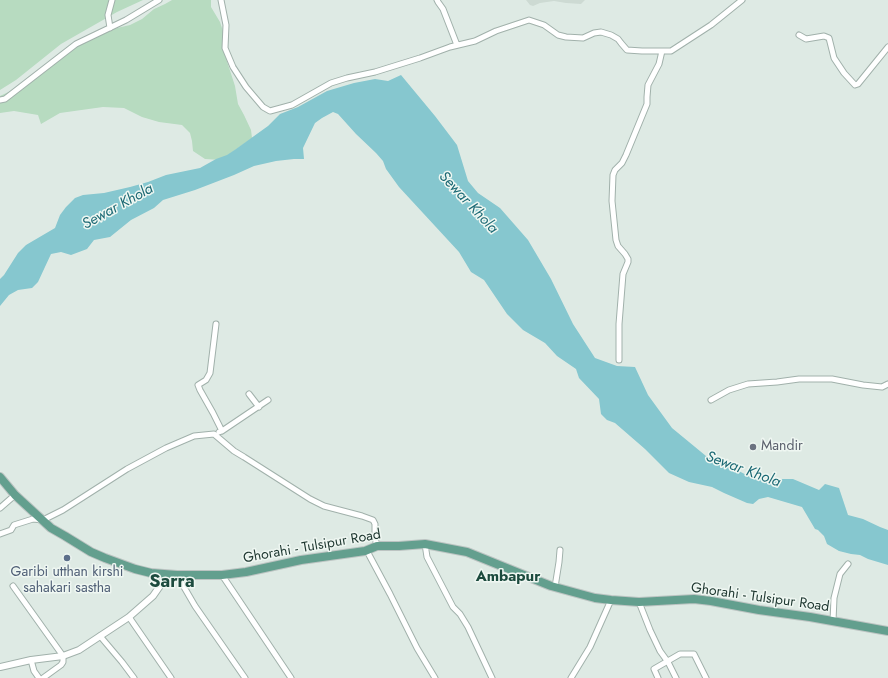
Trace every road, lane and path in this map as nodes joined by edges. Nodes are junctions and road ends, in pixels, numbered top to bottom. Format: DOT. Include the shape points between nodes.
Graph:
graph roads {
  1 [pos="112,0"];
  2 [pos="159,0"];
  3 [pos="221,0"];
  4 [pos="437,0"];
  5 [pos="742,0"];
  6 [pos="110,28"];
  7 [pos="800,35"];
  8 [pos="457,45"];
  9 [pos="888,47"];
  10 [pos="662,51"];
  11 [pos="0,100"];
  12 [pos="216,324"];
  13 [pos="619,360"];
  14 [pos="888,384"];
  15 [pos="249,394"];
  16 [pos="268,400"];
  17 [pos="711,400"];
  18 [pos="259,407"];
  19 [pos="222,431"];
  20 [pos="214,434"];
  21 [pos="0,477"];
  22 [pos="15,496"];
  23 [pos="0,508"];
  24 [pos="43,520"];
  25 [pos="0,534"];
  26 [pos="424,544"];
  27 [pos="377,546"];
  28 [pos="560,550"];
  29 [pos="365,551"];
  30 [pos="848,564"];
  31 [pos="164,574"];
  32 [pos="177,575"];
  33 [pos="222,575"];
  34 [pos="13,586"];
  35 [pos="555,587"];
  36 [pos="611,600"];
  37 [pos="639,602"];
  38 [pos="129,616"];
  39 [pos="833,621"];
  40 [pos="888,631"];
  41 [pos="100,636"];
  42 [pos="63,656"];
  43 [pos="31,660"];
  44 [pos="667,661"];
  45 [pos="0,667"];
  46 [pos="39,678"];
  47 [pos="43,678"];
  48 [pos="134,678"];
  49 [pos="171,678"];
  50 [pos="245,678"];
  51 [pos="291,678"];
  52 [pos="435,678"];
  53 [pos="492,678"];
  54 [pos="571,678"];
  55 [pos="658,678"];
  56 [pos="676,678"];
  57 [pos="706,678"];
  1 -- 6 [label="street" via="108,15"];
  2 -- 6 [label="street"];
  3 -- 8 [label="street" via="226,25 225,48 233,67 246,87 270,112 292,105 331,83"];
  4 -- 8 [label="street"];
  5 -- 10 [label="street" via="671,51"];
  6 -- 11 [label="street" via="76,44 5,99"];
  7 -- 9 [label="street" via="806,39 824,36 829,38 834,58 855,85"];
  8 -- 10 [label="street" via="475,41 529,20 566,37 583,38 601,32 618,39 627,50"];
  10 -- 13 [label="street" via="659,64 648,85 647,104 642,118 626,155 613,176 612,201 616,240 628,259 624,270 619,324"];
  12 -- 19 [label="street" via="210,374 198,385"];
  14 -- 17 [label="street" via="882,387 832,379 799,379 748,384 729,390"];
  15 -- 18 [label="street"];
  16 -- 18 [label="street"];
  18 -- 19 [label="street"];
  19 -- 20 [label="street"];
  20 -- 24 [label="street" via="194,436 166,448"];
  20 -- 27 [label="street" via="244,458 310,499 324,506 373,520"];
  21 -- 22 [label="main road, Ghorahi - Tulsipur Road"];
  22 -- 23 [label="street"];
  22 -- 24 [label="main road, Ghorahi - Tulsipur Road"];
  24 -- 25 [label="street" via="33,519 14,525 10,530"];
  24 -- 31 [label="main road, Ghorahi - Tulsipur Road" via="51,528 91,552 135,569"];
  26 -- 27 [label="main road, Ghorahi - Tulsipur Road"];
  26 -- 35 [label="main road, Ghorahi - Tulsipur Road" via="467,552"];
  26 -- 53 [label="street" via="427,557 453,607 468,627"];
  27 -- 29 [label="main road, Ghorahi - Tulsipur Road"];
  28 -- 35 [label="street"];
  29 -- 33 [label="main road, Ghorahi - Tulsipur Road"];
  29 -- 52 [label="street"];
  30 -- 39 [label="street" via="840,574 834,598"];
  31 -- 32 [label="main road, Ghorahi - Tulsipur Road"];
  31 -- 38 [label="street" via="156,593"];
  32 -- 33 [label="main road, Ghorahi - Tulsipur Road"];
  32 -- 50 [label="street" via="195,606"];
  33 -- 51 [label="street"];
  34 -- 42 [label="street"];
  35 -- 36 [label="main road, Ghorahi - Tulsipur Road"];
  36 -- 37 [label="main road, Ghorahi - Tulsipur Road"];
  36 -- 54 [label="street" via="590,647"];
  37 -- 39 [label="main road, Ghorahi - Tulsipur Road" via="694,599"];
  37 -- 44 [label="street" via="650,630"];
  38 -- 41 [label="street"];
  38 -- 49 [label="street"];
  39 -- 40 [label="main road, Ghorahi - Tulsipur Road"];
  41 -- 42 [label="street" via="79,650"];
  41 -- 48 [label="street"];
  42 -- 43 [label="street"];
  42 -- 47 [label="street" via="61,666"];
  43 -- 45 [label="street"];
  43 -- 46 [label="street"];
  44 -- 55 [label="street" via="654,669"];
  44 -- 56 [label="street"];
  44 -- 57 [label="street" via="680,654 694,654"];
}
